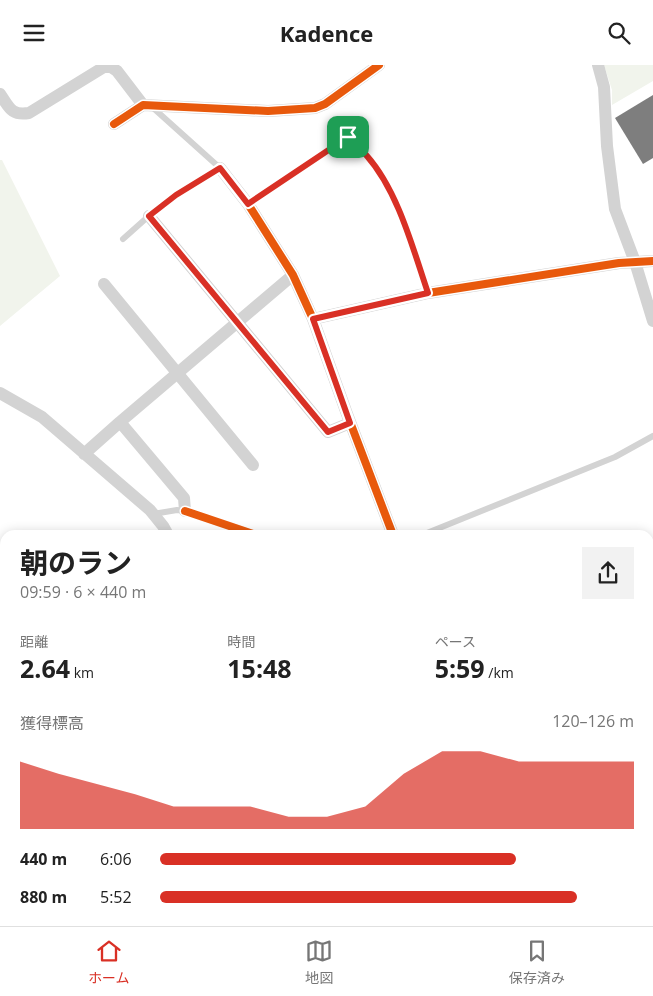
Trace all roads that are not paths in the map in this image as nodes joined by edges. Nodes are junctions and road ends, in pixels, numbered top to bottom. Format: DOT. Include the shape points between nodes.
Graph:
graph roads {
  1 [pos="379,65"];
  2 [pos="598,65"];
  3 [pos="0,94"];
  4 [pos="147,105"];
  5 [pos="114,124"];
  6 [pos="220,168"];
  7 [pos="248,204"];
  8 [pos="149,216"];
  9 [pos="123,239"];
  10 [pos="653,261"];
  11 [pos="635,262"];
  12 [pos="294,275"];
  13 [pos="104,284"];
  14 [pos="428,293"];
  15 [pos="313,319"];
  16 [pos="237,321"];
  17 [pos="653,321"];
  18 [pos="176,374"];
  19 [pos="0,393"];
  20 [pos="120,422"];
  21 [pos="350,423"];
  22 [pos="653,436"];
  23 [pos="84,454"];
  24 [pos="253,465"];
  25 [pos="185,511"];
  26 [pos="153,514"];
  27 [pos="164,530"];
  28 [pos="391,530"];
  29 [pos="434,530"];
  1 -- 4 [label="street" via="325,104 314,108 268,111"];
  2 -- 11 [label="street" via="604,87 615,209"];
  3 -- 4 [label="street" via="11,111 29,113 104,67 111,67"];
  4 -- 5 [label="street"];
  4 -- 6 [label="lane"];
  6 -- 7 [label="street"];
  6 -- 8 [label="lane"];
  7 -- 12 [label="street"];
  7 -- 14 [label="lane" via="348,137 368,156 389,190"];
  8 -- 9 [label="lane"];
  8 -- 16 [label="street"];
  10 -- 11 [label="street"];
  11 -- 14 [label="street"];
  11 -- 17 [label="street"];
  12 -- 15 [label="street"];
  12 -- 16 [label="street"];
  13 -- 18 [label="street"];
  14 -- 15 [label="street"];
  15 -- 21 [label="street"];
  16 -- 18 [label="street"];
  16 -- 21 [label="street" via="328,432"];
  18 -- 20 [label="street"];
  18 -- 24 [label="street"];
  19 -- 23 [label="street" via="42,417"];
  20 -- 23 [label="street"];
  20 -- 25 [label="street" via="184,498"];
  21 -- 28 [label="street"];
  22 -- 29 [label="lane" via="615,457"];
  23 -- 26 [label="street"];
  25 -- 26 [label="lane"];
  26 -- 27 [label="street"];
}
